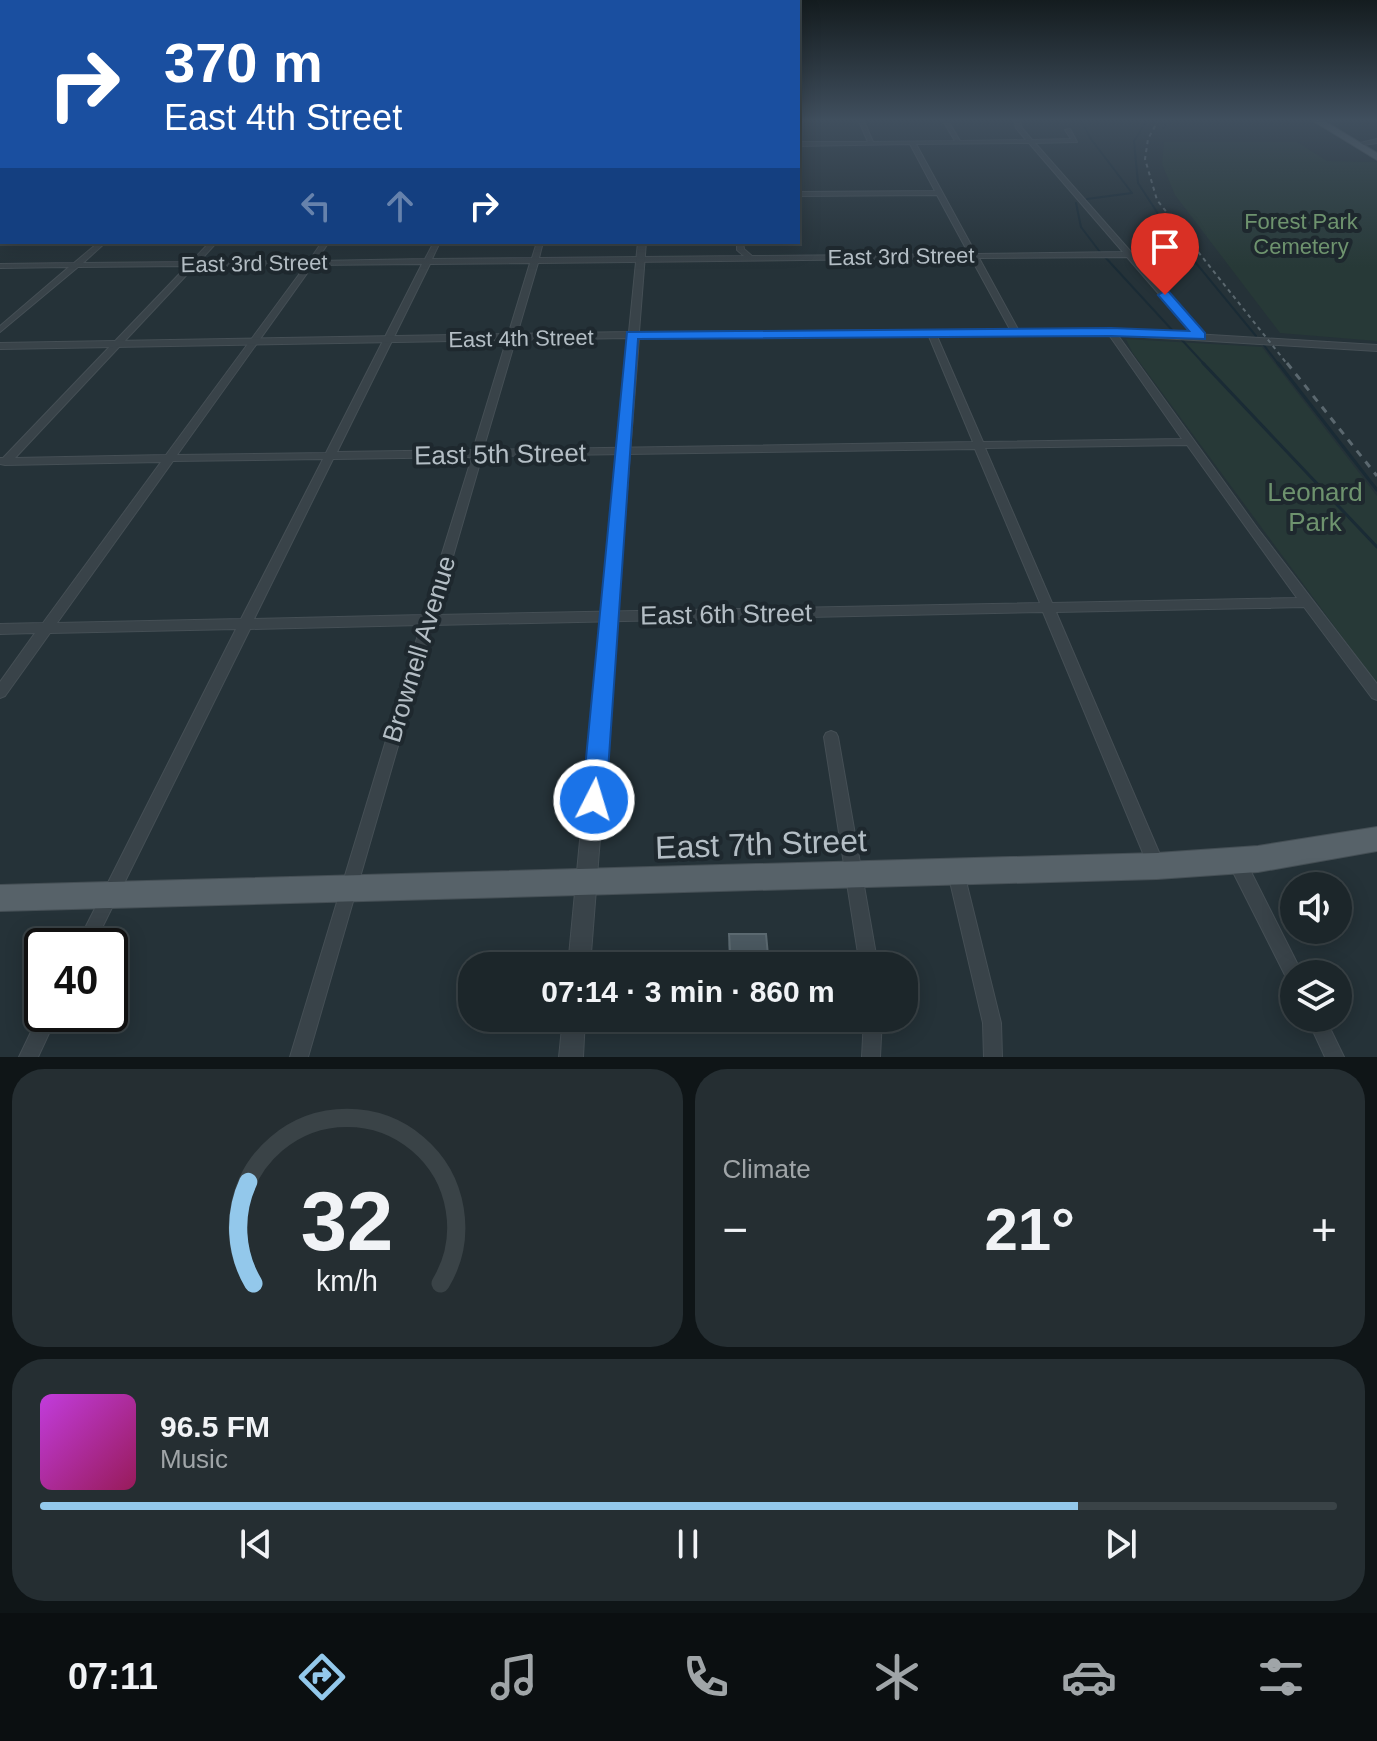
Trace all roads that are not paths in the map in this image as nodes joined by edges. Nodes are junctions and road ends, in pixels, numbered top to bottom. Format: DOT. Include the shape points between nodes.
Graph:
graph roads {
  1 [pos="926,168"];
  2 [pos="1054,168"];
  3 [pos="939,193"];
  4 [pos="800,194"];
  5 [pos="101,244"];
  6 [pos="212,244"];
  7 [pos="324,244"];
  8 [pos="436,244"];
  9 [pos="539,244"];
  10 [pos="642,244"];
  11 [pos="740,244"];
  12 [pos="1129,254"];
  13 [pos="1179,254"];
  14 [pos="974,255"];
  15 [pos="750,258"];
  16 [pos="640,259"];
  17 [pos="535,260"];
  18 [pos="428,261"];
  19 [pos="311,262"];
  20 [pos="194,264"];
  21 [pos="76,265"];
  22 [pos="0,266"];
  23 [pos="0,330"];
  24 [pos="1111,332"];
  25 [pos="1016,333"];
  26 [pos="932,334"];
  27 [pos="632,335"];
  28 [pos="1200,336"];
  29 [pos="512,338"];
  30 [pos="386,341"];
  31 [pos="252,343"];
  32 [pos="116,344"];
  33 [pos="0,346"];
  34 [pos="1377,348"];
  35 [pos="1191,442"];
  36 [pos="979,445"];
  37 [pos="623,451"];
  38 [pos="479,454"];
  39 [pos="328,456"];
  40 [pos="168,458"];
  41 [pos="2,463"];
  42 [pos="1308,602"];
  43 [pos="1046,607"];
  44 [pos="608,617"];
  45 [pos="427,621"];
  46 [pos="245,624"];
  47 [pos="46,628"];
  48 [pos="0,629"];
  49 [pos="0,692"];
  50 [pos="1377,694"];
  51 [pos="831,737"];
  52 [pos="1377,839"];
  53 [pos="1237,862"];
  54 [pos="1157,866"];
  55 [pos="956,873"];
  56 [pos="854,875"];
  57 [pos="586,882"];
  58 [pos="349,889"];
  59 [pos="109,896"];
  60 [pos="0,898"];
  61 [pos="93,928"];
  62 [pos="580,952"];
  63 [pos="867,952"];
  64 [pos="1286,960"];
  65 [pos="40,1032"];
  66 [pos="573,1032"];
  67 [pos="872,1032"];
  68 [pos="1323,1032"];
  69 [pos="28,1057"];
  70 [pos="299,1057"];
  71 [pos="571,1057"];
  72 [pos="871,1057"];
  73 [pos="993,1057"];
  74 [pos="1335,1057"];
  1 -- 3 [label="street"];
  2 -- 12 [label="street"];
  3 -- 4 [label="street"];
  3 -- 14 [label="street"];
  5 -- 21 [label="street"];
  6 -- 20 [label="street"];
  7 -- 19 [label="street"];
  8 -- 18 [label="street"];
  9 -- 17 [label="street, Brownell Avenue"];
  10 -- 16 [label="street"];
  11 -- 15 [label="street"];
  12 -- 13 [label="street, East 3rd Street"];
  12 -- 14 [label="street, East 3rd Street"];
  12 -- 28 [label="street"];
  14 -- 15 [label="street, East 3rd Street"];
  14 -- 25 [label="street"];
  15 -- 16 [label="street, East 3rd Street"];
  16 -- 17 [label="street, East 3rd Street"];
  16 -- 27 [label="street"];
  17 -- 18 [label="street, East 3rd Street"];
  17 -- 29 [label="street, Brownell Avenue"];
  18 -- 19 [label="street, East 3rd Street"];
  18 -- 30 [label="street"];
  19 -- 20 [label="street, East 3rd Street"];
  19 -- 31 [label="street"];
  20 -- 21 [label="street, East 3rd Street"];
  20 -- 32 [label="street"];
  21 -- 22 [label="street, East 3rd Street"];
  21 -- 23 [label="street"];
  24 -- 25 [label="street, East 4th Street"];
  24 -- 28 [label="street, East 4th Street"];
  24 -- 35 [label="street"];
  25 -- 26 [label="street, East 4th Street"];
  26 -- 27 [label="street, East 4th Street"];
  26 -- 36 [label="street"];
  27 -- 29 [label="street, East 4th Street"];
  27 -- 37 [label="street"];
  28 -- 34 [label="street, East 4th Street"];
  29 -- 30 [label="street, East 4th Street"];
  29 -- 38 [label="street, Brownell Avenue"];
  30 -- 31 [label="street, East 4th Street"];
  30 -- 39 [label="street"];
  31 -- 32 [label="street, East 4th Street"];
  31 -- 40 [label="street"];
  32 -- 33 [label="street, East 4th Street"];
  32 -- 41 [label="street"];
  35 -- 36 [label="street, East 5th Street"];
  35 -- 42 [label="street"];
  36 -- 37 [label="street, East 5th Street"];
  36 -- 43 [label="street"];
  37 -- 38 [label="street, East 5th Street"];
  37 -- 44 [label="street"];
  38 -- 39 [label="street, East 5th Street"];
  38 -- 45 [label="street, Brownell Avenue"];
  39 -- 40 [label="street, East 5th Street"];
  39 -- 46 [label="street"];
  40 -- 41 [label="street, East 5th Street"];
  40 -- 47 [label="street"];
  42 -- 43 [label="street, East 6th Street"];
  42 -- 50 [label="street"];
  43 -- 44 [label="street, East 6th Street"];
  43 -- 54 [label="street"];
  44 -- 45 [label="street, East 6th Street"];
  44 -- 57 [label="street"];
  45 -- 46 [label="street, East 6th Street"];
  45 -- 58 [label="street, Brownell Avenue"];
  46 -- 47 [label="street, East 6th Street"];
  46 -- 59 [label="street"];
  47 -- 48 [label="street, East 6th Street"];
  47 -- 49 [label="street"];
  51 -- 56 [label="street"];
  52 -- 53 [label="main road, East 7th Street"];
  53 -- 54 [label="main road, East 7th Street"];
  53 -- 64 [label="street"];
  54 -- 55 [label="main road, East 7th Street"];
  55 -- 56 [label="main road, East 7th Street"];
  55 -- 73 [label="street" via="992,1023"];
  56 -- 57 [label="main road, East 7th Street"];
  56 -- 63 [label="street"];
  57 -- 58 [label="main road, East 7th Street"];
  57 -- 62 [label="street"];
  58 -- 59 [label="main road, East 7th Street"];
  58 -- 70 [label="street, Brownell Avenue"];
  59 -- 60 [label="main road, East 7th Street"];
  59 -- 61 [label="street"];
  65 -- 69 [label="street"];
  66 -- 71 [label="street"];
  67 -- 72 [label="street"];
  68 -- 74 [label="street"];
}
